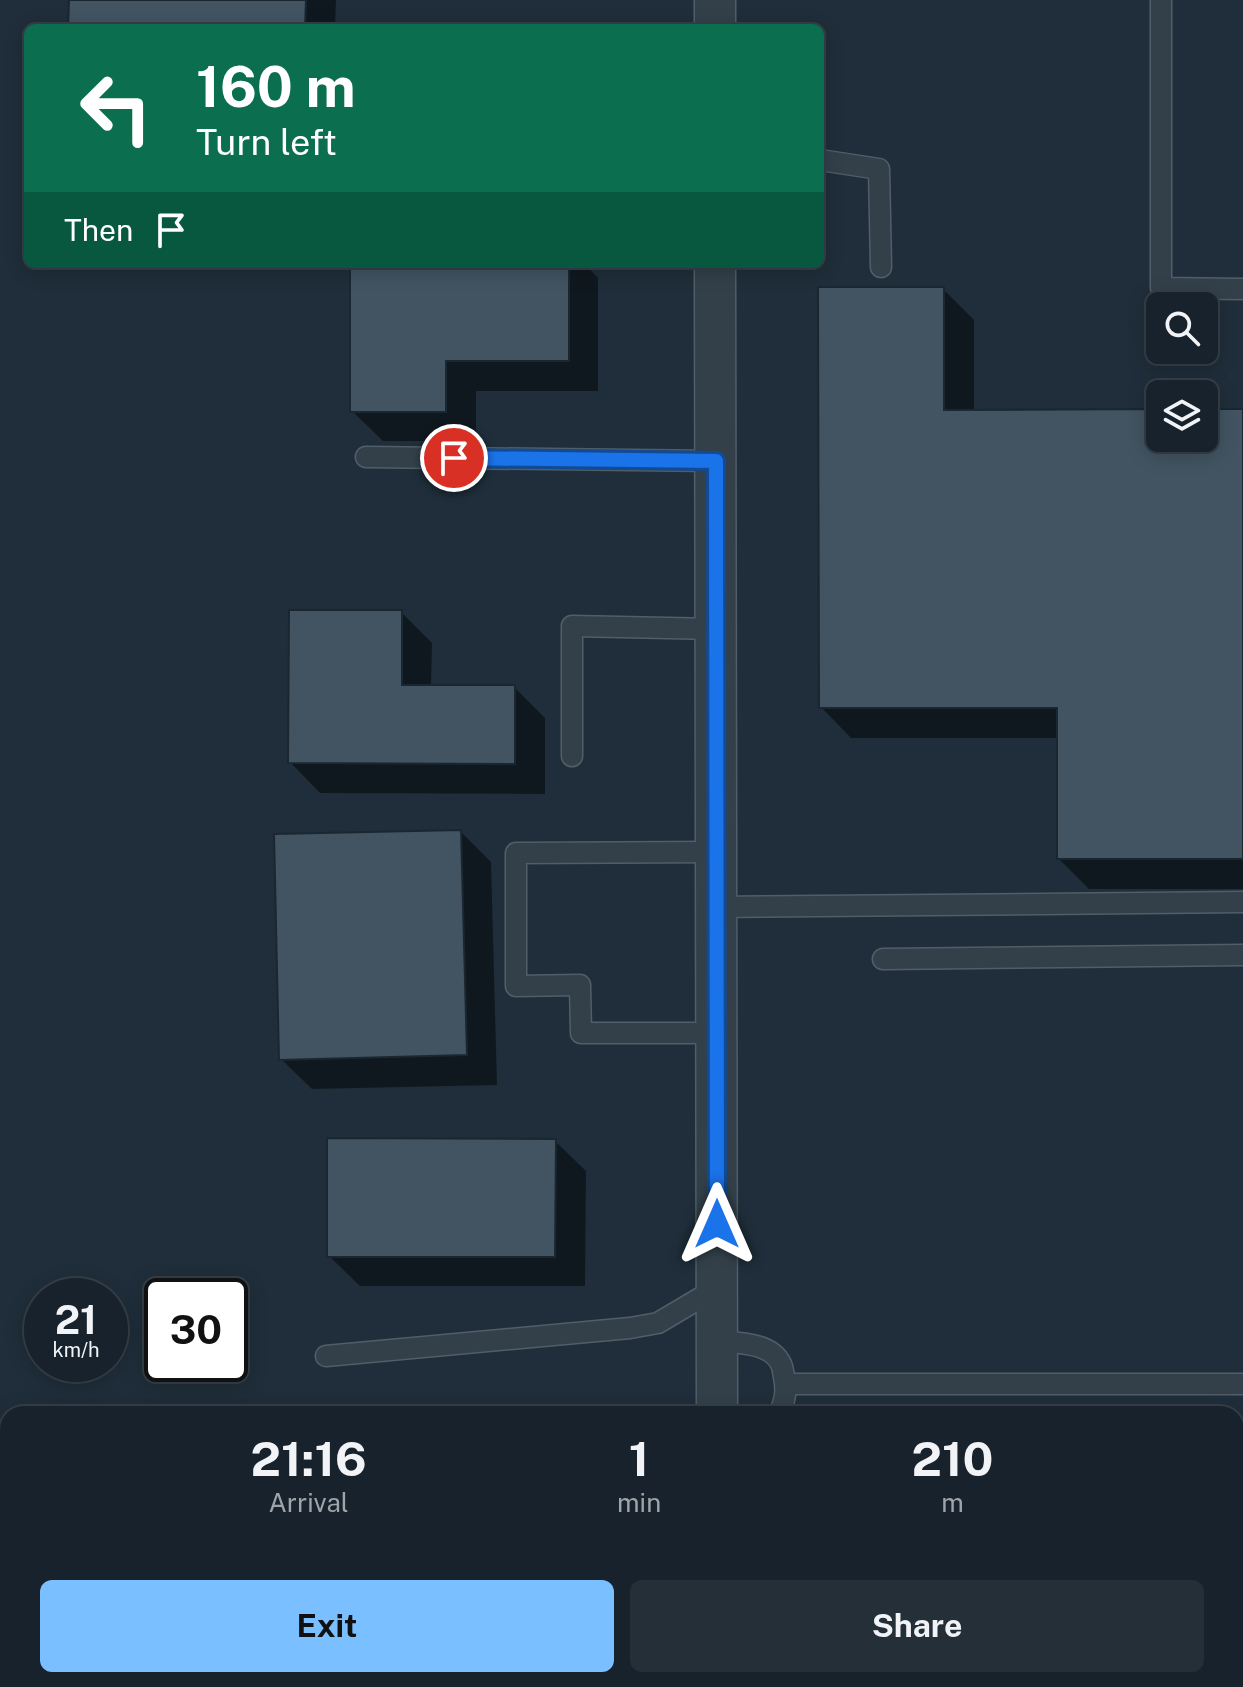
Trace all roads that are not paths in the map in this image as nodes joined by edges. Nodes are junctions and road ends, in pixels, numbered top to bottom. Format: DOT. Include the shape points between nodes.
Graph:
graph roads {
  1 [pos="715,0"];
  2 [pos="1161,0"];
  3 [pos="715,24"];
  4 [pos="824,161"];
  5 [pos="881,267"];
  6 [pos="715,268"];
  7 [pos="1243,289"];
  8 [pos="366,457"];
  9 [pos="716,461"];
  10 [pos="716,629"];
  11 [pos="572,756"];
  12 [pos="716,852"];
  13 [pos="1243,902"];
  14 [pos="716,907"];
  15 [pos="1243,955"];
  16 [pos="883,959"];
  17 [pos="716,1033"];
  18 [pos="717,1288"];
  19 [pos="717,1341"];
  20 [pos="326,1356"];
  21 [pos="785,1384"];
  22 [pos="1243,1384"];
  23 [pos="717,1406"];
  24 [pos="783,1406"];
  1 -- 3 [label="street"];
  2 -- 7 [label="lane" via="1161,288"];
  4 -- 5 [label="lane" via="879,169"];
  6 -- 9 [label="street"];
  8 -- 9 [label="lane"];
  9 -- 10 [label="street"];
  10 -- 11 [label="lane" via="572,626"];
  10 -- 12 [label="street"];
  12 -- 14 [label="street"];
  12 -- 17 [label="lane" via="516,853 516,986 580,985 581,1033"];
  13 -- 14 [label="lane"];
  14 -- 17 [label="street"];
  15 -- 16 [label="lane"];
  17 -- 18 [label="street"];
  18 -- 19 [label="street"];
  18 -- 20 [label="lane" via="658,1323 630,1328"];
  19 -- 21 [label="lane" via="768,1350 781,1362"];
  19 -- 23 [label="street"];
  21 -- 22 [label="lane"];
  21 -- 24 [label="lane"];
}
